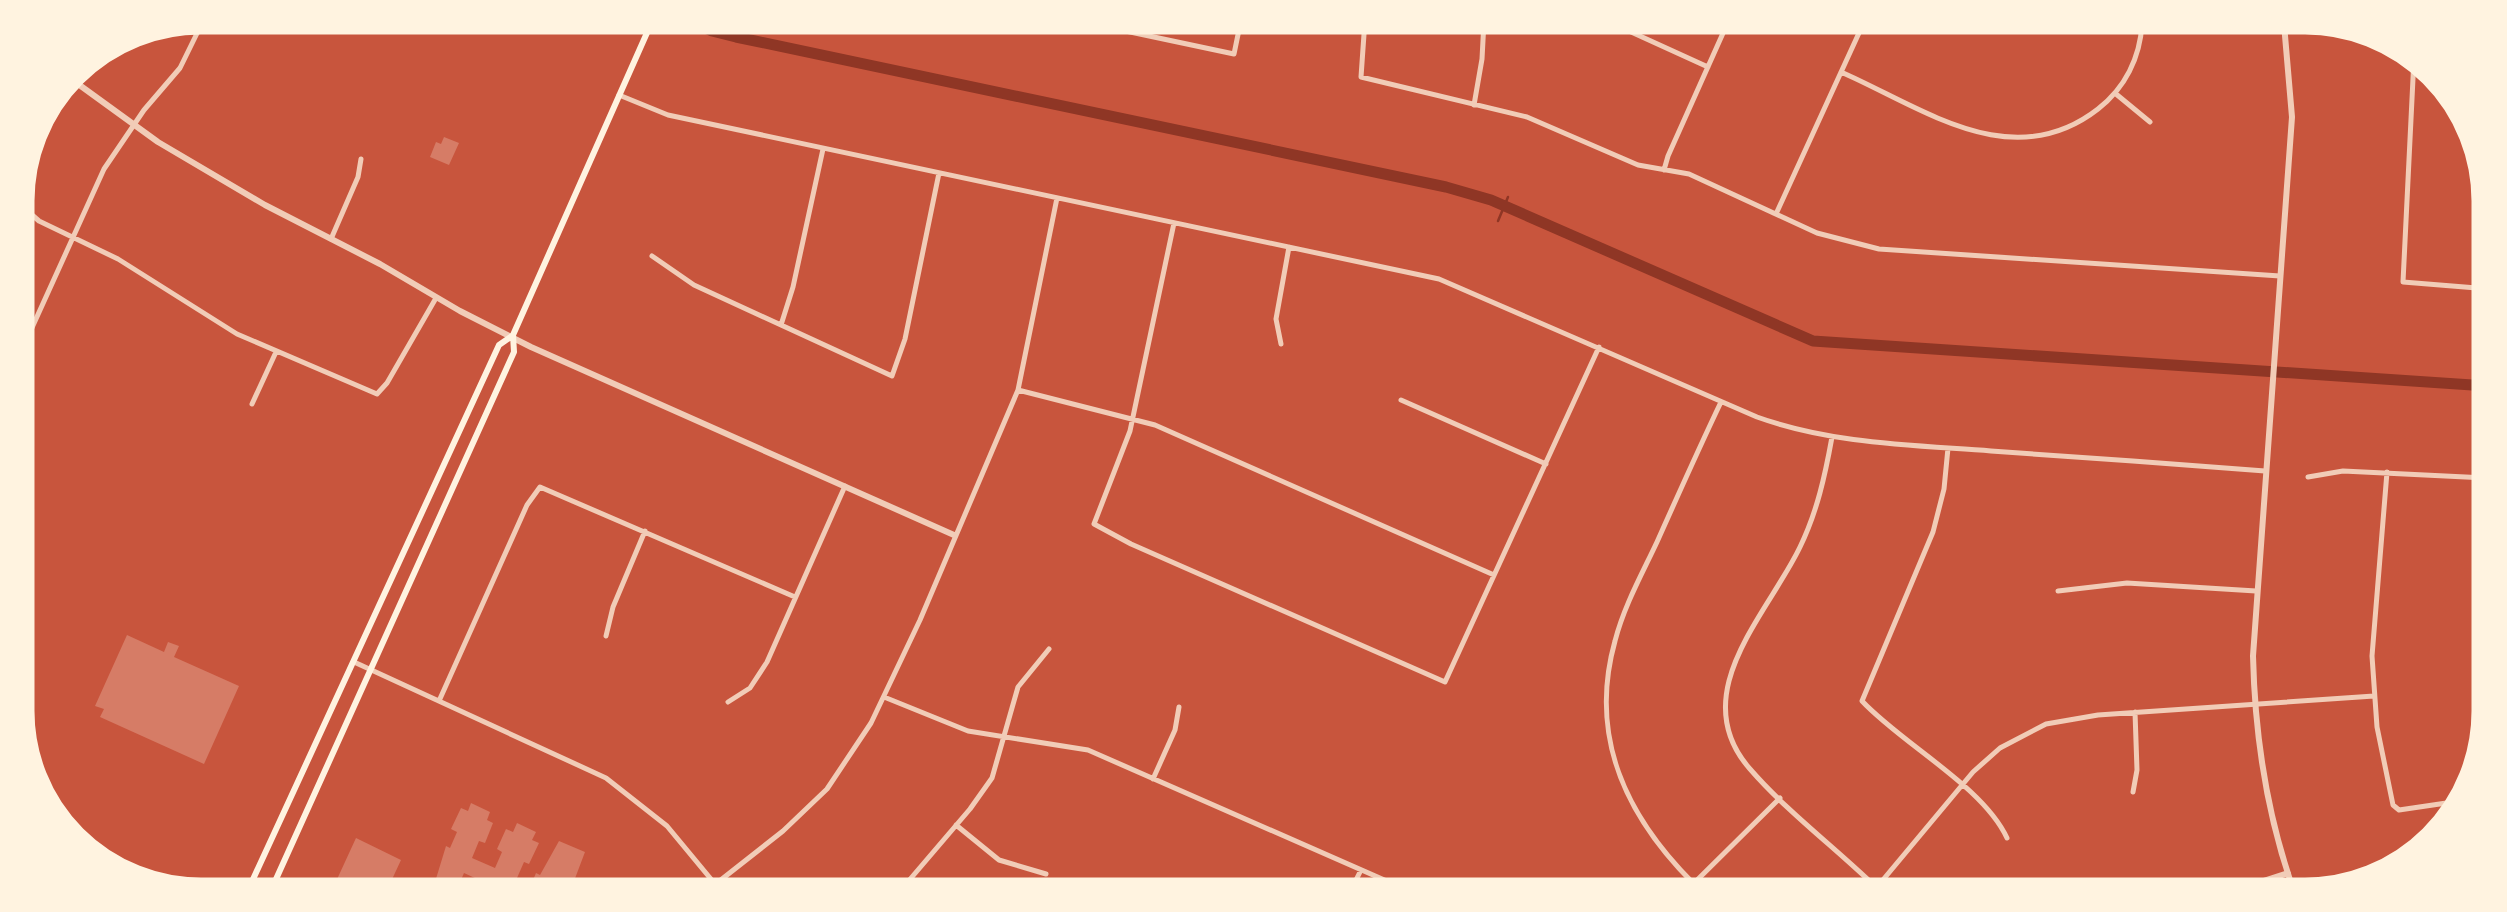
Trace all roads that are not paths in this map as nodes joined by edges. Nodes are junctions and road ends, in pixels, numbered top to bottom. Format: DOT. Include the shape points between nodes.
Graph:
graph roads {
  1 [pos="647,32"];
  2 [pos="1137,32"];
  3 [pos="1239,32"];
  4 [pos="1363,32"];
  5 [pos="1483,32"];
  6 [pos="1631,32"];
  7 [pos="1724,32"];
  8 [pos="1859,32"];
  9 [pos="2140,32"];
  10 [pos="2285,32"];
  11 [pos="197,33"];
  12 [pos="1708,68"];
  13 [pos="1841,72"];
  14 [pos="2413,72"];
  15 [pos="79,85"];
  16 [pos="2116,94"];
  17 [pos="619,95"];
  18 [pos="1474,104"];
  19 [pos="2150,122"];
  20 [pos="134,125"];
  21 [pos="823,149"];
  22 [pos="361,159"];
  23 [pos="1664,170"];
  24 [pos="939,173"];
  25 [pos="1057,198"];
  26 [pos="1776,214"];
  27 [pos="33,216"];
  28 [pos="1174,223"];
  29 [pos="74,238"];
  30 [pos="331,239"];
  31 [pos="1290,247"];
  32 [pos="652,256"];
  33 [pos="2280,276"];
  34 [pos="2474,288"];
  35 [pos="436,298"];
  36 [pos="33,320"];
  37 [pos="782,325"];
  38 [pos="513,336"];
  39 [pos="1281,344"];
  40 [pos="1599,348"];
  41 [pos="276,352"];
  42 [pos="1018,390"];
  43 [pos="1401,400"];
  44 [pos="1721,402"];
  45 [pos="252,404"];
  46 [pos="1133,418"];
  47 [pos="1832,437"];
  48 [pos="1948,448"];
  49 [pos="1546,464"];
  50 [pos="2265,471"];
  51 [pos="2386,472"];
  52 [pos="2308,477"];
  53 [pos="2474,477"];
  54 [pos="845,486"];
  55 [pos="645,531"];
  56 [pos="954,534"];
  57 [pos="1495,576"];
  58 [pos="2058,591"];
  59 [pos="2256,591"];
  60 [pos="795,597"];
  61 [pos="606,636"];
  62 [pos="1050,649"];
  63 [pos="351,661"];
  64 [pos="370,669"];
  65 [pos="2374,696"];
  66 [pos="884,697"];
  67 [pos="439,701"];
  68 [pos="728,702"];
  69 [pos="1179,706"];
  70 [pos="2254,706"];
  71 [pos="2135,712"];
  72 [pos="1004,737"];
  73 [pos="1153,778"];
  74 [pos="1961,786"];
  75 [pos="2134,792"];
  76 [pos="1780,798"];
  77 [pos="2445,804"];
  78 [pos="956,825"];
  79 [pos="2007,838"];
  80 [pos="1361,870"];
  81 [pos="2288,873"];
  82 [pos="1046,874"];
  83 [pos="1356,879"];
  84 [pos="1383,879"];
  85 [pos="1690,879"];
  86 [pos="1697,879"];
  87 [pos="1868,879"];
  88 [pos="1883,879"];
  89 [pos="2269,879"];
  90 [pos="2290,879"];
  91 [pos="253,880"];
  92 [pos="276,880"];
  93 [pos="711,880"];
  94 [pos="726,880"];
  95 [pos="909,880"];
  1 -- 17 [label="main road"];
  2 -- 3 [label="street" via="1234,54"];
  4 -- 18 [label="street" via="1360,78"];
  5 -- 18 [label="street"];
  6 -- 12 [label="street"];
  7 -- 12 [label="street"];
  8 -- 13 [label="street"];
  9 -- 16 [label="street" via="2135,60"];
  10 -- 33 [label="street" via="2292,117"];
  11 -- 20 [label="street" via="180,68"];
  12 -- 23 [label="street"];
  13 -- 16 [label="street" via="1989,137 2063,130"];
  13 -- 26 [label="street"];
  14 -- 34 [label="street" via="2403,282"];
  15 -- 20 [label="street"];
  16 -- 19 [label="street"];
  17 -- 21 [label="street" via="668,115"];
  17 -- 38 [label="main road"];
  18 -- 23 [label="street" via="1527,117"];
  20 -- 29 [label="street" via="104,169"];
  20 -- 30 [label="street"];
  21 -- 24 [label="street"];
  21 -- 37 [label="street"];
  22 -- 30 [label="street"];
  23 -- 26 [label="street" via="1689,174"];
  24 -- 25 [label="street"];
  24 -- 37 [label="street" via="892,376"];
  25 -- 28 [label="street"];
  25 -- 42 [label="street"];
  26 -- 33 [label="street" via="1879,249"];
  27 -- 29 [label="street"];
  28 -- 31 [label="street"];
  28 -- 46 [label="street"];
  29 -- 36 [label="street"];
  29 -- 41 [label="street"];
  30 -- 35 [label="street"];
  31 -- 39 [label="street" via="1276,319"];
  31 -- 40 [label="street" via="1439,279"];
  32 -- 37 [label="street" via="694,285"];
  33 -- 50 [label="street"];
  35 -- 38 [label="street"];
  35 -- 41 [label="street" via="377,394"];
  38 -- 54 [label="street"];
  38 -- 63 [label="main road" via="494,354"];
  38 -- 64 [label="main road" via="514,352"];
  40 -- 44 [label="street"];
  40 -- 49 [label="street"];
  41 -- 45 [label="street"];
  42 -- 46 [label="street"];
  42 -- 56 [label="street"];
  43 -- 49 [label="street"];
  44 -- 47 [label="street"];
  44 -- 85 [label="street" via="1627,606 1608,668 1608,736 1622,784 1648,833"];
  46 -- 57 [label="street"];
  46 -- 57 [label="street" via="1094,524 1402,664 1445,682"];
  47 -- 48 [label="street"];
  47 -- 76 [label="street" via="1812,520 1734,660 1726,696 1738,752"];
  48 -- 50 [label="street"];
  48 -- 74 [label="street" via="1928,546 1862,701"];
  49 -- 57 [label="street"];
  50 -- 59 [label="street"];
  51 -- 52 [label="street"];
  51 -- 53 [label="street"];
  51 -- 65 [label="street"];
  54 -- 56 [label="street"];
  54 -- 60 [label="street"];
  55 -- 60 [label="street"];
  55 -- 61 [label="street"];
  55 -- 67 [label="street" via="540,487"];
  56 -- 66 [label="street"];
  58 -- 59 [label="street" via="2126,584"];
  59 -- 70 [label="street"];
  60 -- 68 [label="street" via="767,662 750,688"];
  62 -- 72 [label="street" via="1018,686"];
  63 -- 64 [label="street"];
  63 -- 91 [label="main road"];
  64 -- 67 [label="street"];
  64 -- 92 [label="main road"];
  65 -- 70 [label="street"];
  65 -- 77 [label="street" via="2394,805 2407,811"];
  66 -- 72 [label="street" via="949,724"];
  66 -- 94 [label="street" via="827,789"];
  67 -- 93 [label="street" via="606,778 667,826"];
  69 -- 73 [label="street"];
  70 -- 71 [label="street"];
  70 -- 81 [label="street" via="2264,785"];
  71 -- 74 [label="street" via="2034,729 2000,748"];
  71 -- 75 [label="street"];
  72 -- 73 [label="street" via="1088,750"];
  72 -- 78 [label="street" via="992,778"];
  73 -- 80 [label="street"];
  74 -- 79 [label="street"];
  74 -- 88 [label="street"];
  76 -- 86 [label="street"];
  76 -- 87 [label="street"];
  78 -- 82 [label="street" via="999,860"];
  78 -- 95 [label="street"];
  80 -- 83 [label="street"];
  80 -- 84 [label="street"];
  81 -- 89 [label="street"];
  81 -- 90 [label="street"];
}
